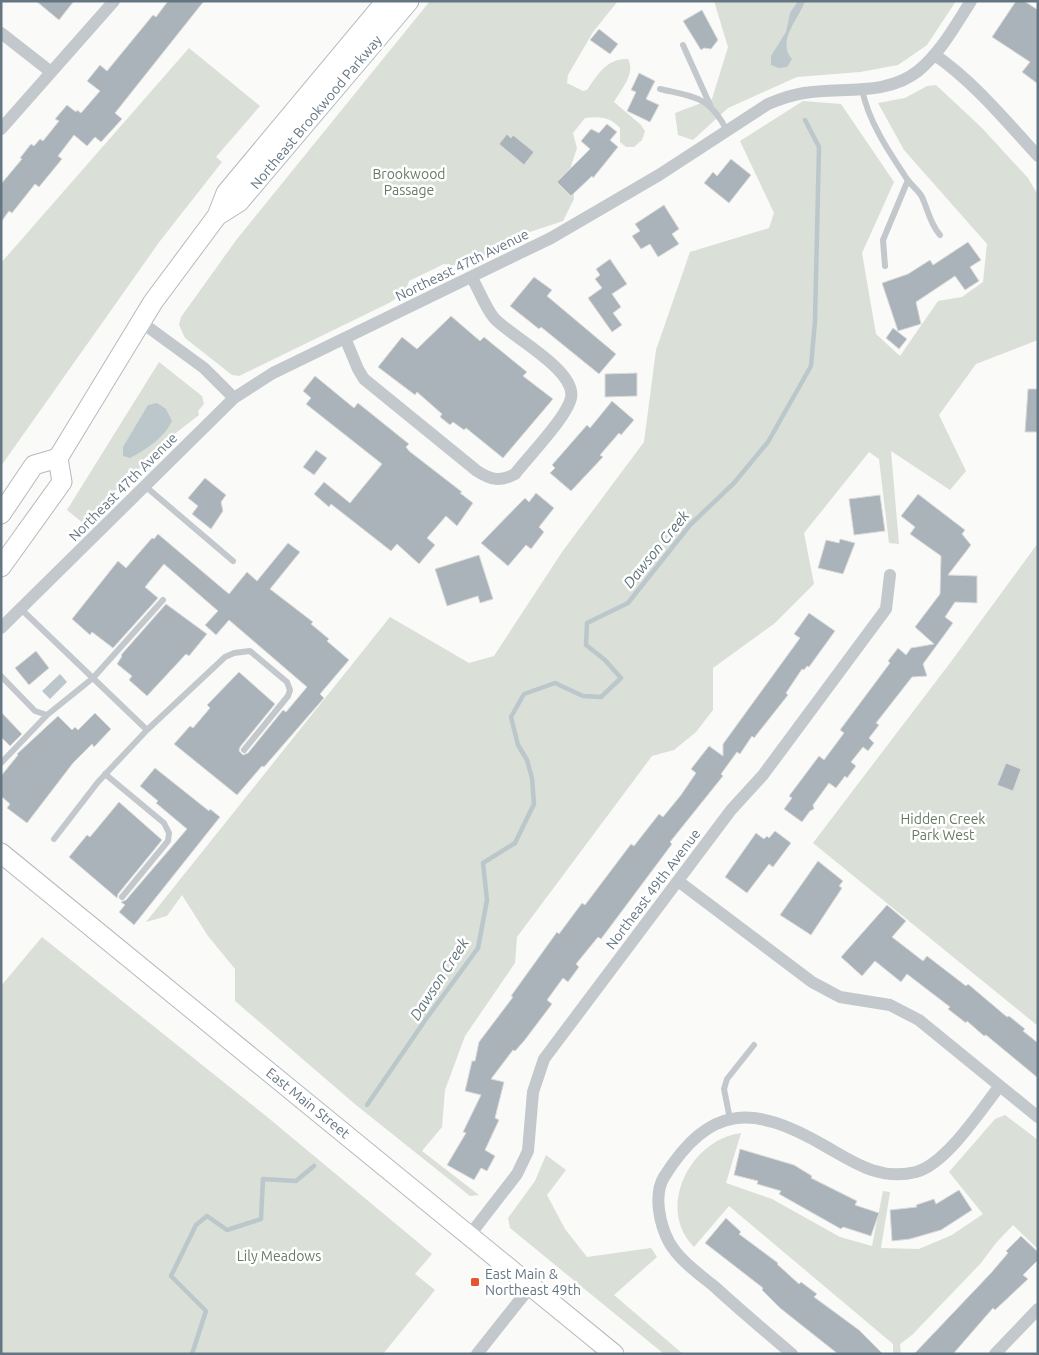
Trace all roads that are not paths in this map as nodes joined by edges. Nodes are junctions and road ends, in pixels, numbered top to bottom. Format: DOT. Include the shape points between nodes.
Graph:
graph roads {
  1 [pos="114,1"];
  2 [pos="386,1"];
  3 [pos="409,1"];
  4 [pos="971,1"];
  5 [pos="1,33"];
  6 [pos="683,45"];
  7 [pos="935,55"];
  8 [pos="51,72"];
  9 [pos="660,89"];
  10 [pos="862,89"];
  11 [pos="711,107"];
  12 [pos="1,129"];
  13 [pos="727,131"];
  14 [pos="1038,156"];
  15 [pos="908,180"];
  16 [pos="217,216"];
  17 [pos="940,235"];
  18 [pos="885,266"];
  19 [pos="472,278"];
  20 [pos="141,322"];
  21 [pos="344,338"];
  22 [pos="234,398"];
  23 [pos="58,458"];
  24 [pos="145,486"];
  25 [pos="1,514"];
  26 [pos="233,561"];
  27 [pos="1,567"];
  28 [pos="890,575"];
  29 [pos="163,600"];
  30 [pos="21,609"];
  31 [pos="1,628"];
  32 [pos="1,676"];
  33 [pos="93,678"];
  34 [pos="47,716"];
  35 [pos="148,730"];
  36 [pos="244,750"];
  37 [pos="1,763"];
  38 [pos="105,774"];
  39 [pos="54,839"];
  40 [pos="1,853"];
  41 [pos="678,881"];
  42 [pos="122,897"];
  43 [pos="754,1046"];
  44 [pos="999,1087"];
  45 [pos="1038,1117"];
  46 [pos="730,1118"];
  47 [pos="469,1236"];
  48 [pos="531,1286"];
  49 [pos="1038,1309"];
  50 [pos="477,1354"];
  51 [pos="614,1354"];
  52 [pos="792,1354"];
  53 [pos="995,1354"];
  1 -- 8 [label="street"];
  2 -- 16 [label="main road, Northeast Brookwood Parkway" via="247,165 226,193"];
  3 -- 16 [label="main road, Northeast Brookwood Parkway" via="239,202"];
  4 -- 7 [label="street, Northeast 47th Avenue"];
  5 -- 8 [label="street"];
  6 -- 11 [label="lane"];
  7 -- 10 [label="street, Northeast 47th Avenue" via="916,73 897,83"];
  7 -- 14 [label="street" via="989,100"];
  8 -- 12 [label="street"];
  9 -- 11 [label="lane" via="699,98"];
  10 -- 13 [label="street, Northeast 47th Avenue" via="787,96 768,104"];
  10 -- 15 [label="lane" via="872,117"];
  11 -- 13 [label="lane"];
  13 -- 19 [label="street, Northeast 47th Avenue" via="604,209"];
  15 -- 17 [label="lane" via="921,195 933,228"];
  15 -- 18 [label="lane" via="883,240"];
  16 -- 20 [label="main road, Northeast Brookwood Parkway"];
  19 -- 21 [label="street, Northeast 47th Avenue"];
  19 -- 21 [label="street" via="494,318 561,373 570,387 571,396 566,410 514,474 500,480 477,471 364,379"];
  20 -- 22 [label="street" via="204,368"];
  20 -- 23 [label="main road, Northeast Brookwood Parkway"];
  21 -- 22 [label="street, Northeast 47th Avenue" via="272,373"];
  22 -- 24 [label="street, Northeast 47th Avenue"];
  23 -- 25 [label="main road" via="34,465"];
  23 -- 27 [label="main road" via="62,482"];
  24 -- 26 [label="lane"];
  24 -- 30 [label="street, Northeast 47th Avenue"];
  28 -- 41 [label="street, Northeast 49th Avenue" via="886,609 763,775 731,810"];
  29 -- 33 [label="lane"];
  30 -- 31 [label="street, Northeast 47th Avenue"];
  30 -- 33 [label="lane"];
  32 -- 34 [label="lane" via="35,711"];
  33 -- 34 [label="lane"];
  33 -- 35 [label="lane"];
  34 -- 37 [label="lane"];
  35 -- 36 [label="lane" via="225,657 242,651 250,652 287,682 290,690"];
  35 -- 38 [label="lane"];
  38 -- 39 [label="lane"];
  38 -- 42 [label="lane" via="164,823 169,833 168,841"];
  40 -- 47 [label="main road, East Main Street"];
  41 -- 44 [label="street" via="812,982 840,997 890,1005 919,1020"];
  41 -- 47 [label="street, Northeast 49th Avenue" via="544,1059 533,1092 528,1151 517,1174"];
  43 -- 46 [label="lane" via="727,1079 724,1089"];
  44 -- 45 [label="street"];
  44 -- 46 [label="street" via="946,1154 918,1172 890,1176 871,1172 790,1128 750,1117"];
  46 -- 52 [label="street" via="698,1134 675,1160 661,1182 658,1212 670,1243 688,1265"];
  47 -- 48 [label="main road, East Main Street"];
  48 -- 50 [label="street"];
  48 -- 51 [label="main road, East Main Street"];
  49 -- 53 [label="street"];
}
